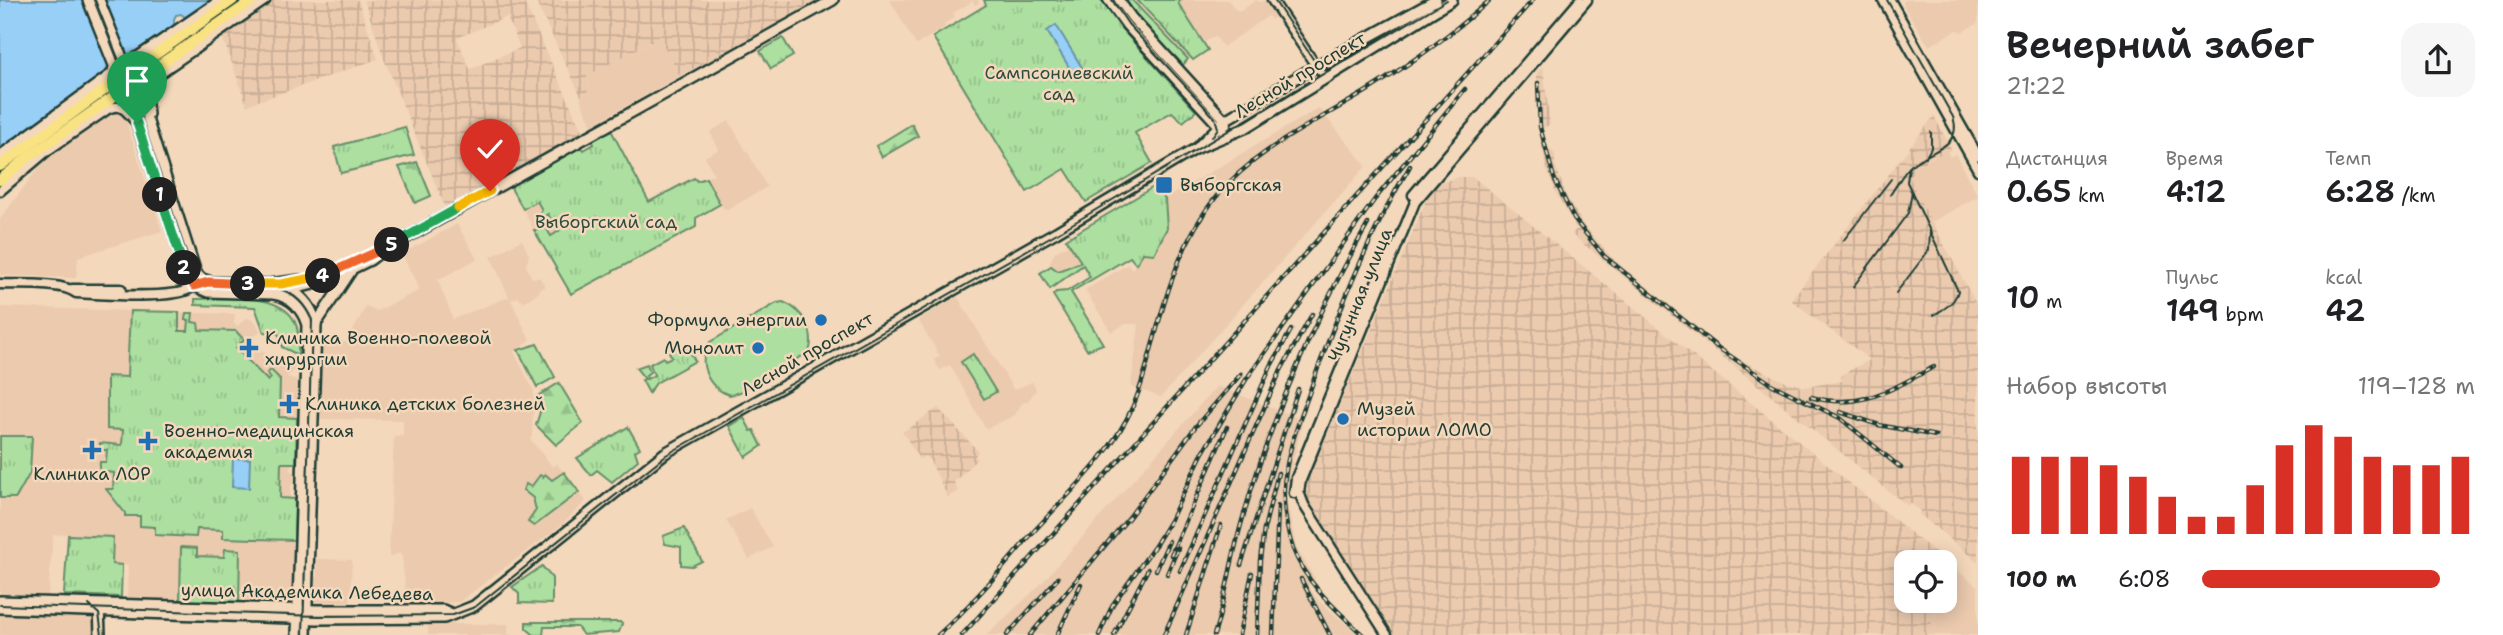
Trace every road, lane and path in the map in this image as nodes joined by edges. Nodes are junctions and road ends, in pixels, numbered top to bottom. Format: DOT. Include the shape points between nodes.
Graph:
graph roads {
  1 [pos="88,0"];
  2 [pos="99,0"];
  3 [pos="221,0"];
  4 [pos="233,0"];
  5 [pos="253,0"];
  6 [pos="265,0"];
  7 [pos="833,0"];
  8 [pos="1108,0"];
  9 [pos="1118,0"];
  10 [pos="1272,0"];
  11 [pos="1279,0"];
  12 [pos="1436,0"];
  13 [pos="1452,0"];
  14 [pos="1580,0"];
  15 [pos="1587,0"];
  16 [pos="1883,0"];
  17 [pos="1890,0"];
  18 [pos="119,62"];
  19 [pos="1319,65"];
  20 [pos="1328,78"];
  21 [pos="148,122"];
  22 [pos="137,123"];
  23 [pos="1221,123"];
  24 [pos="1227,136"];
  25 [pos="1197,148"];
  26 [pos="0,156"];
  27 [pos="1978,156"];
  28 [pos="0,166"];
  29 [pos="1978,167"];
  30 [pos="0,180"];
  31 [pos="0,191"];
  32 [pos="379,253"];
  33 [pos="352,269"];
  34 [pos="200,279"];
  35 [pos="0,284"];
  36 [pos="289,288"];
  37 [pos="312,328"];
  38 [pos="0,601"];
  39 [pos="99,607"];
  40 [pos="0,608"];
  41 [pos="302,613"];
  42 [pos="452,614"];
  43 [pos="100,635"];
  44 [pos="297,635"];
  45 [pos="306,635"];
  46 [pos="1381,635"];
  47 [pos="1387,635"];
  1 -- 18 [label="main road"];
  2 -- 18 [label="main road"];
  3 -- 18 [label="main road" via="131,62"];
  4 -- 5 [label="main road" via="141,71"];
  6 -- 21 [label="main road" via="152,78 145,87"];
  7 -- 32 [label="main road"];
  8 -- 23 [label="street" via="1126,25"];
  9 -- 23 [label="street"];
  10 -- 19 [label="street"];
  11 -- 19 [label="street"];
  12 -- 19 [label="main road, Лесной проспект"];
  13 -- 20 [label="main road, Лесной проспект"];
  14 -- 46 [label="street, Чугунная улица" via="1414,194 1296,478 1297,502"];
  15 -- 47 [label="street, Чугунная улица" via="1415,202 1301,480 1304,505"];
  16 -- 29 [label="street"];
  17 -- 27 [label="street"];
  18 -- 21 [label="main road"];
  18 -- 22 [label="main road"];
  18 -- 26 [label="main road" via="112,74"];
  19 -- 20 [label="street"];
  19 -- 23 [label="main road, Лесной проспект"];
  20 -- 24 [label="main road, Лесной проспект"];
  21 -- 34 [label="main road"];
  22 -- 31 [label="street" via="124,108 112,107 47,151"];
  22 -- 34 [label="main road" via="183,267"];
  23 -- 24 [label="street"];
  23 -- 25 [label="main road, Лесной проспект"];
  24 -- 25 [label="main road, Лесной проспект"];
  25 -- 42 [label="main road, Лесной проспект" via="665,453 474,606"];
  28 -- 30 [label="main road" via="113,91"];
  32 -- 33 [label="main road"];
  32 -- 36 [label="main road"];
  33 -- 36 [label="main road" via="329,280"];
  33 -- 37 [label="main road"];
  34 -- 35 [label="street" via="188,292 172,295 76,293 72,289"];
  34 -- 36 [label="main road"];
  34 -- 36 [label="main road" via="208,292 274,294"];
  36 -- 37 [label="main road" via="312,310"];
  37 -- 41 [label="main road"];
  38 -- 39 [label="main road, улица Академика Лебедева"];
  39 -- 40 [label="main road, улица Академика Лебедева"];
  39 -- 41 [label="main road, улица Академика Лебедева"];
  39 -- 43 [label="main road"];
  41 -- 42 [label="main road, улица Академика Лебедева" via="443,610"];
  41 -- 44 [label="main road"];
  41 -- 45 [label="main road"];
}
